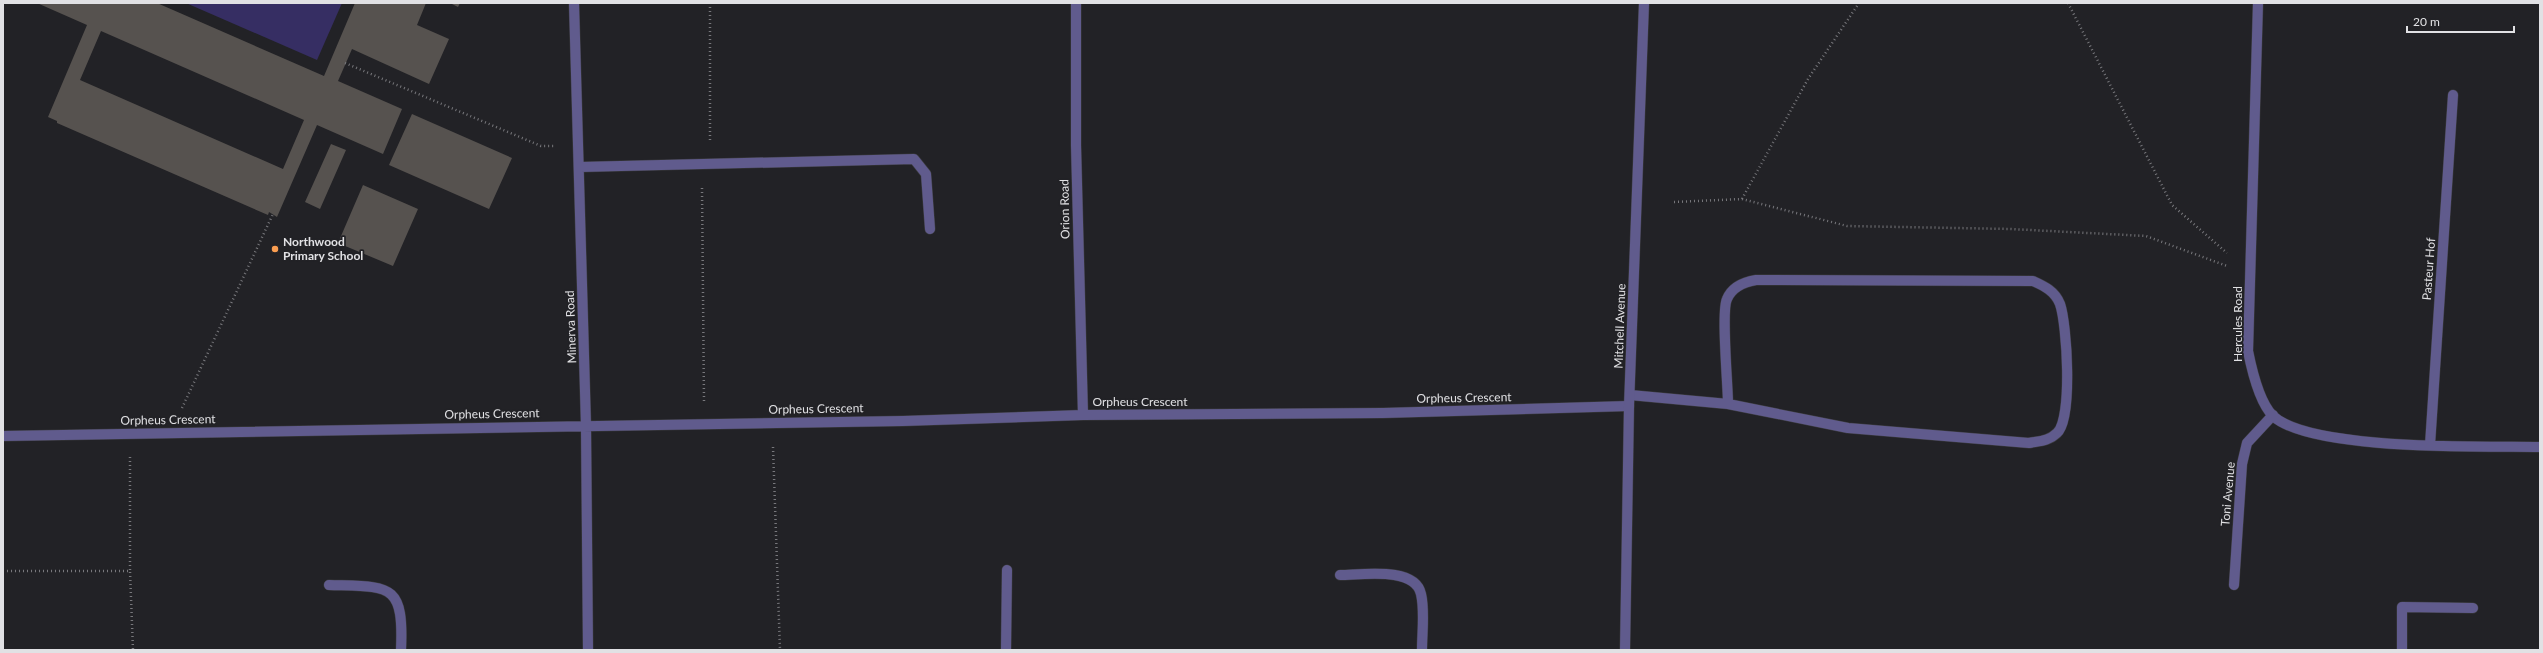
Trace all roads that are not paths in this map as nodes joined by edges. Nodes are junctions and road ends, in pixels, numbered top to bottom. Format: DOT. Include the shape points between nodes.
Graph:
graph roads {
  1 [pos="574,3"];
  2 [pos="1076,3"];
  3 [pos="1644,3"];
  4 [pos="2258,3"];
  5 [pos="2454,95"];
  6 [pos="580,167"];
  7 [pos="930,229"];
  8 [pos="1630,395"];
  9 [pos="1728,404"];
  10 [pos="1630,406"];
  11 [pos="1083,415"];
  12 [pos="2273,415"];
  13 [pos="586,426"];
  14 [pos="3,436"];
  15 [pos="2430,446"];
  16 [pos="2540,447"];
  17 [pos="1007,570"];
  18 [pos="1340,575"];
  19 [pos="329,585"];
  20 [pos="2234,586"];
  21 [pos="2473,608"];
  22 [pos="402,650"];
  23 [pos="588,650"];
  24 [pos="1006,650"];
  25 [pos="1422,650"];
  26 [pos="1625,650"];
  27 [pos="2402,650"];
  1 -- 6 [label="street, Minerva Road"];
  2 -- 11 [label="street, Orion Road"];
  3 -- 8 [label="street, Mitchell Avenue"];
  4 -- 12 [label="street, Hercules Road" via="2250,358 2253,380"];
  5 -- 15 [label="street, Pasteur Hof"];
  6 -- 7 [label="street" via="914,159 926,174"];
  6 -- 13 [label="street, Minerva Road"];
  8 -- 9 [label="street"];
  8 -- 10 [label="street, Mitchell Avenue"];
  9 -- 9 [label="street" via="1725,306 1732,291 1745,282 2033,281 2052,291 2060,305 2067,368 2067,411 2064,424 2058,433 2046,440 2029,443 1848,428"];
  10 -- 11 [label="street, Orpheus Crescent" via="1382,413"];
  10 -- 26 [label="street, Mitchell Avenue"];
  11 -- 13 [label="street, Orpheus Crescent"];
  12 -- 15 [label="street, Hercules Road" via="2295,429 2336,438"];
  12 -- 20 [label="street, Toni Avenue" via="2247,443 2242,464"];
  13 -- 14 [label="street, Orpheus Crescent"];
  13 -- 23 [label="street, Minerva Road"];
  15 -- 16 [label="street, Hercules Road"];
  17 -- 24 [label="street"];
  18 -- 25 [label="street" via="1402,576 1418,585 1421,594"];
  19 -- 22 [label="street" via="377,588 390,592 398,600 402,624"];
  21 -- 27 [label="street" via="2402,607"];
}
